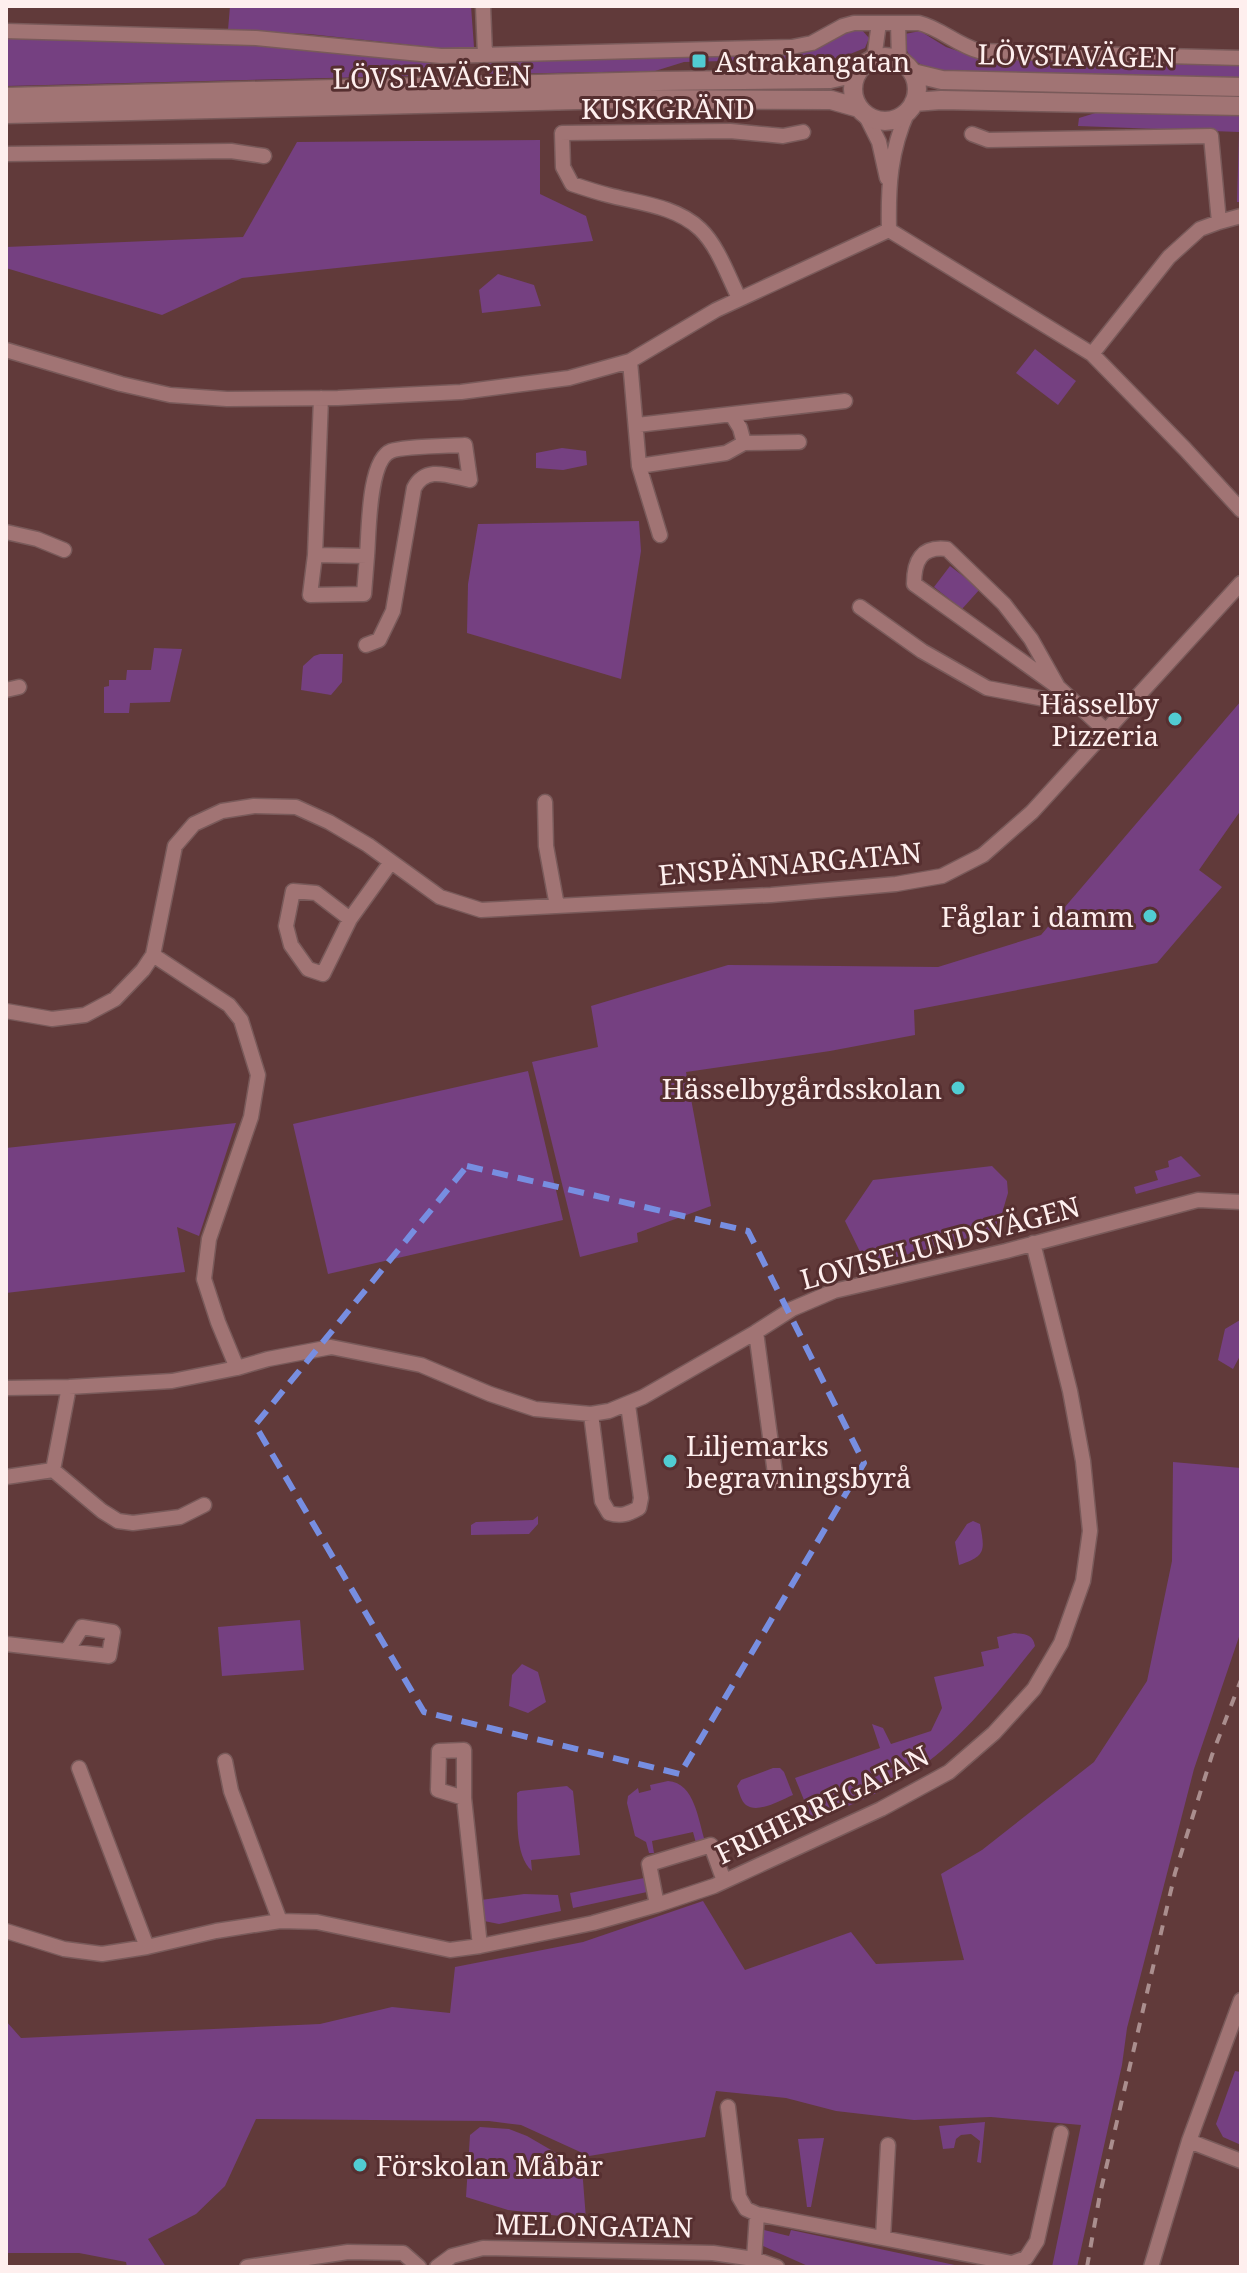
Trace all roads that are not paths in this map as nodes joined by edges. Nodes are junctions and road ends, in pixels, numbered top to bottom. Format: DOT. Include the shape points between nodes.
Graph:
graph roads {
  1 [pos="483,6"];
  2 [pos="879,23"];
  3 [pos="898,23"];
  4 [pos="6,31"];
  5 [pos="485,55"];
  6 [pos="1241,58"];
  7 [pos="874,59"];
  8 [pos="906,67"];
  9 [pos="857,73"];
  10 [pos="1241,87"];
  11 [pos="6,97"];
  12 [pos="911,106"];
  13 [pos="1241,106"];
  14 [pos="862,111"];
  15 [pos="6,114"];
  16 [pos="803,132"];
  17 [pos="972,134"];
  18 [pos="6,154"];
  19 [pos="264,156"];
  20 [pos="888,182"];
  21 [pos="1241,216"];
  22 [pos="1219,222"];
  23 [pos="889,230"];
  24 [pos="739,298"];
  25 [pos="6,350"];
  26 [pos="1092,354"];
  27 [pos="630,361"];
  28 [pos="321,398"];
  29 [pos="845,401"];
  30 [pos="732,415"];
  31 [pos="637,425"];
  32 [pos="799,442"];
  33 [pos="744,443"];
  34 [pos="639,466"];
  35 [pos="1241,510"];
  36 [pos="6,532"];
  37 [pos="660,535"];
  38 [pos="64,550"];
  39 [pos="315,555"];
  40 [pos="367,556"];
  41 [pos="1241,583"];
  42 [pos="860,607"];
  43 [pos="366,645"];
  44 [pos="1058,687"];
  45 [pos="1073,702"];
  46 [pos="1106,731"];
  47 [pos="545,802"];
  48 [pos="391,862"];
  49 [pos="557,906"];
  50 [pos="350,919"];
  51 [pos="153,955"];
  52 [pos="6,1011"];
  53 [pos="1241,1202"];
  54 [pos="1033,1243"];
  55 [pos="756,1332"];
  56 [pos="237,1368"];
  57 [pos="69,1387"];
  58 [pos="6,1388"];
  59 [pos="628,1405"];
  60 [pos="591,1414"];
  61 [pos="53,1470"];
  62 [pos="6,1477"];
  63 [pos="776,1481"];
  64 [pos="204,1505"];
  65 [pos="6,1644"];
  66 [pos="67,1651"];
  67 [pos="225,1761"];
  68 [pos="79,1768"];
  69 [pos="464,1798"];
  70 [pos="724,1881"];
  71 [pos="657,1905"];
  72 [pos="280,1921"];
  73 [pos="6,1931"];
  74 [pos="480,1946"];
  75 [pos="147,1947"];
  76 [pos="1241,2000"];
  77 [pos="728,2107"];
  78 [pos="1061,2133"];
  79 [pos="1189,2141"];
  80 [pos="888,2145"];
  81 [pos="1241,2161"];
  82 [pos="757,2214"];
  83 [pos="883,2238"];
  84 [pos="754,2259"];
  85 [pos="247,2267"];
  86 [pos="419,2267"];
  87 [pos="437,2267"];
  88 [pos="777,2267"];
  89 [pos="1151,2267"];
  1 -- 5 [label="street"];
  2 -- 3 [label="street"];
  2 -- 5 [label="street" via="843,26 792,47"];
  2 -- 7 [label="street"];
  3 -- 6 [label="street" via="928,25 979,51"];
  3 -- 8 [label="street"];
  4 -- 5 [label="street" via="256,38 441,56"];
  7 -- 8 [label="street, LÖVSTAVÄGEN"];
  7 -- 9 [label="street"];
  8 -- 10 [label="street, LÖVSTAVÄGEN" via="942,80"];
  8 -- 12 [label="street" via="916,83"];
  9 -- 11 [label="street, LÖVSTAVÄGEN" via="830,79"];
  9 -- 14 [label="street" via="854,97"];
  12 -- 13 [label="street, LÖVSTAVÄGEN" via="941,100"];
  12 -- 14 [label="street, LÖVSTAVÄGEN" via="890,120"];
  12 -- 20 [label="street"];
  14 -- 15 [label="street, LÖVSTAVÄGEN" via="831,100 618,99"];
  14 -- 20 [label="street" via="879,142"];
  16 -- 24 [label="street, KUSKGRÄND" via="562,133 563,167 572,184 659,207 700,229"];
  17 -- 22 [label="street" via="988,140 1211,136"];
  18 -- 19 [label="street" via="231,151"];
  20 -- 23 [label="street"];
  21 -- 22 [label="street"];
  22 -- 26 [label="street" via="1200,229 1169,257"];
  23 -- 24 [label="street"];
  23 -- 26 [label="street"];
  24 -- 27 [label="street"];
  25 -- 28 [label="street" via="170,395"];
  26 -- 35 [label="street"];
  27 -- 28 [label="street" via="569,378 486,390"];
  27 -- 31 [label="street"];
  28 -- 39 [label="street"];
  29 -- 30 [label="street"];
  30 -- 31 [label="street"];
  30 -- 33 [label="street"];
  31 -- 34 [label="street"];
  32 -- 33 [label="street"];
  33 -- 34 [label="street" via="726,453"];
  34 -- 37 [label="street"];
  36 -- 38 [label="street"];
  39 -- 40 [label="street"];
  39 -- 40 [label="street" via="310,595 364,594"];
  40 -- 43 [label="street" via="375,472 382,456 393,450 465,445 470,480 430,473 414,488 393,611 379,640"];
  41 -- 46 [label="street, ENSPÄNNARGATAN"];
  42 -- 45 [label="street" via="987,688"];
  44 -- 44 [label="street" via="1004,604 947,549 934,547 920,556 914,584"];
  44 -- 45 [label="street"];
  45 -- 46 [label="street"];
  46 -- 49 [label="street, ENSPÄNNARGATAN" via="1032,812 983,855 942,876 771,895"];
  47 -- 49 [label="street" via="546,846"];
  48 -- 49 [label="street, ENSPÄNNARGATAN" via="440,897 481,910"];
  48 -- 50 [label="street"];
  48 -- 51 [label="street, ENSPÄNNARGATAN" via="296,807 222,811 194,824 175,846"];
  50 -- 50 [label="street" via="316,893 293,891 286,926 291,945 308,969 323,974"];
  51 -- 52 [label="street" via="115,999 85,1015 52,1019"];
  51 -- 56 [label="street" via="229,1005 241,1020 258,1075 251,1117 209,1239 204,1279"];
  53 -- 54 [label="street, LOVISELUNDSVÄGEN" via="1198,1200"];
  54 -- 55 [label="street, LOVISELUNDSVÄGEN" via="834,1291"];
  54 -- 70 [label="street, FRIHERREGATAN" via="1070,1391 1090,1531 1083,1581 1061,1643 1034,1689 949,1772"];
  55 -- 59 [label="street, LOVISELUNDSVÄGEN"];
  55 -- 63 [label="street"];
  56 -- 57 [label="street, LOVISELUNDSVÄGEN" via="172,1381"];
  56 -- 60 [label="street, LOVISELUNDSVÄGEN" via="331,1347 421,1365 535,1409"];
  57 -- 58 [label="street, LOVISELUNDSVÄGEN"];
  57 -- 61 [label="street"];
  59 -- 60 [label="street, LOVISELUNDSVÄGEN"];
  59 -- 60 [label="street" via="641,1498 639,1508 627,1514 609,1513 602,1501"];
  61 -- 62 [label="street"];
  61 -- 64 [label="street" via="118,1521 180,1517"];
  65 -- 66 [label="street"];
  67 -- 72 [label="street" via="231,1791"];
  68 -- 75 [label="street"];
  69 -- 74 [label="street"];
  70 -- 71 [label="street, FRIHERREGATAN"];
  70 -- 71 [label="street" via="711,1845 649,1864"];
  71 -- 74 [label="street, FRIHERREGATAN"];
  72 -- 74 [label="street, FRIHERREGATAN" via="317,1922 450,1950"];
  72 -- 75 [label="street, FRIHERREGATAN"];
  73 -- 75 [label="street, FRIHERREGATAN" via="84,1952"];
  76 -- 79 [label="street"];
  77 -- 82 [label="street" via="739,2197"];
  78 -- 83 [label="street" via="1037,2241 1026,2258 1012,2263"];
  79 -- 81 [label="street"];
  79 -- 89 [label="street"];
  80 -- 83 [label="street"];
  82 -- 83 [label="street"];
  82 -- 84 [label="street"];
  84 -- 87 [label="street, MELONGATAN" via="713,2253 483,2248 452,2256"];
  84 -- 88 [label="street, MELONGATAN"];
  85 -- 86 [label="street" via="348,2252 403,2253"];
}
